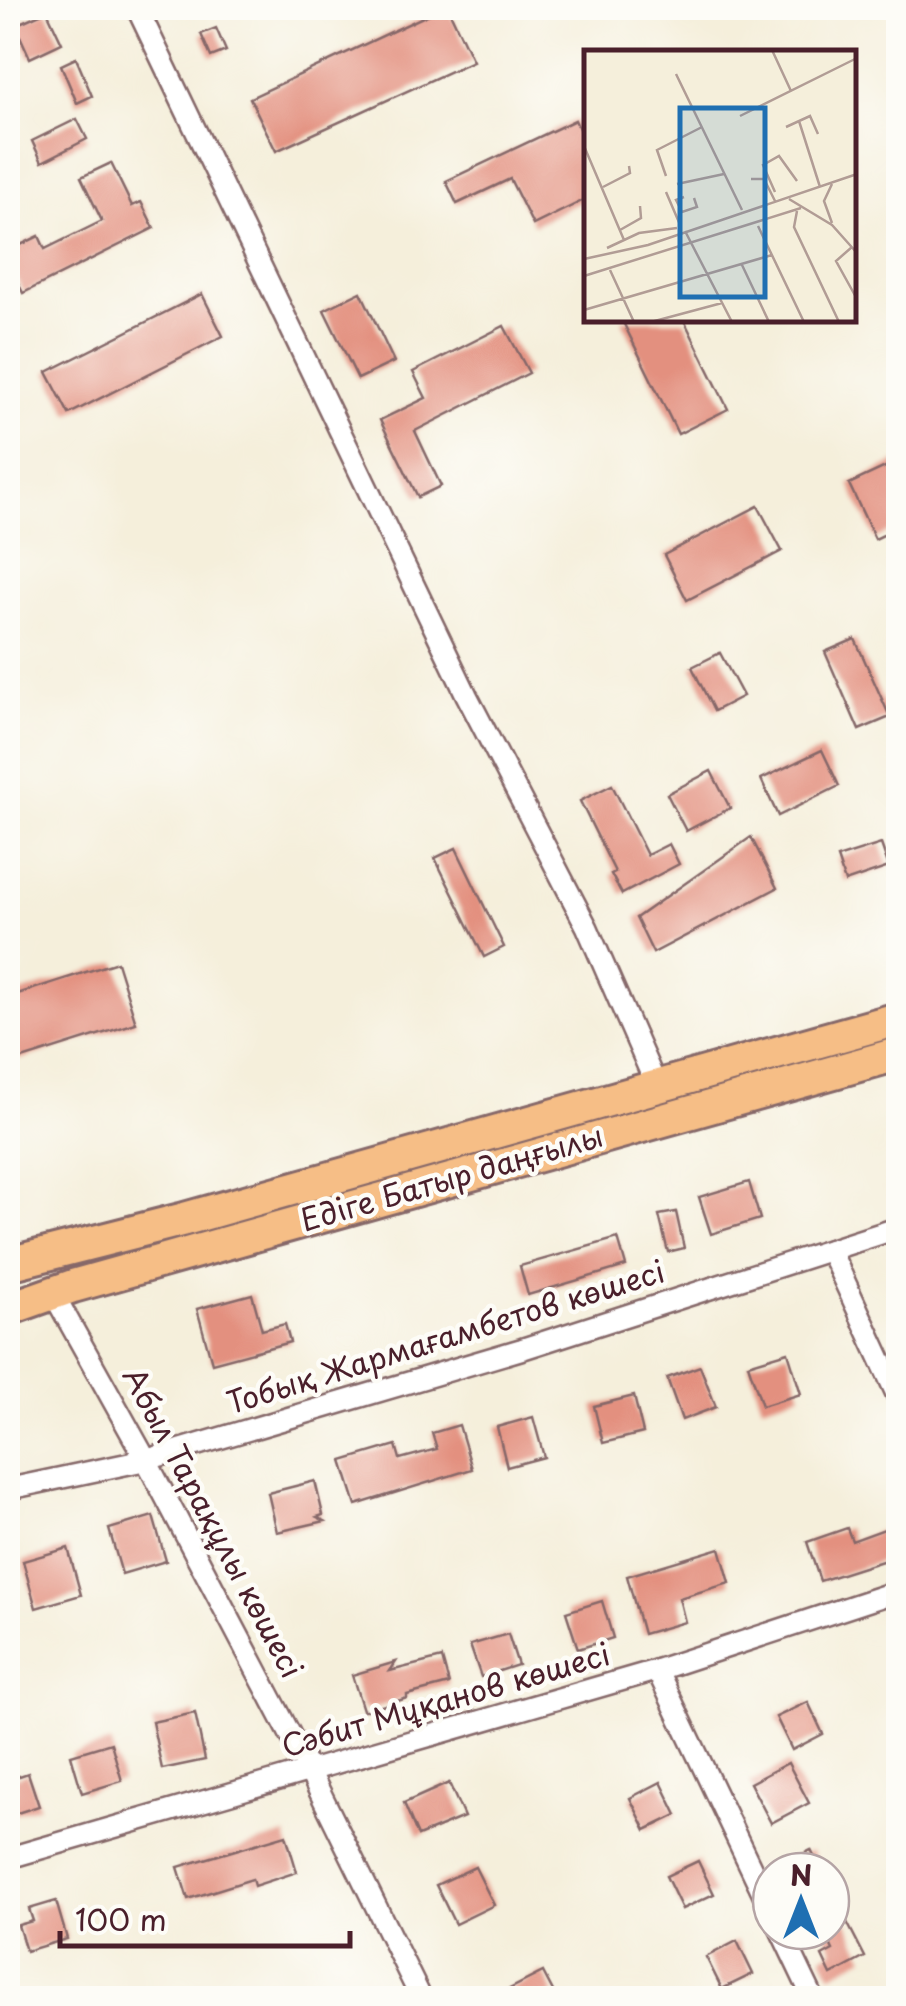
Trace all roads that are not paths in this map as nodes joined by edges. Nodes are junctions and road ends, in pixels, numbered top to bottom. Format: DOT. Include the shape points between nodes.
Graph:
graph roads {
  1 [pos="137,8"];
  2 [pos="898,1019"];
  3 [pos="898,1054"];
  4 [pos="658,1086"];
  5 [pos="898,1228"];
  6 [pos="830,1250"];
  7 [pos="8,1264"];
  8 [pos="53,1292"];
  9 [pos="8,1310"];
  10 [pos="898,1397"];
  11 [pos="146,1460"];
  12 [pos="8,1489"];
  13 [pos="898,1591"];
  14 [pos="657,1670"];
  15 [pos="310,1772"];
  16 [pos="8,1858"];
  17 [pos="751,1868"];
  18 [pos="791,1951"];
  19 [pos="420,1998"];
  20 [pos="813,1998"];
  1 -- 4 [label="street"];
  2 -- 4 [label="main road, Едіге Батыр даңғылы"];
  3 -- 8 [label="main road, Едіге Батыр даңғылы"];
  4 -- 7 [label="main road, Едіге Батыр даңғылы"];
  5 -- 6 [label="street, Тобық Жармағамбетов көшесі"];
  6 -- 10 [label="street"];
  6 -- 11 [label="street, Тобық Жармағамбетов көшесі"];
  8 -- 9 [label="main road, Едіге Батыр даңғылы"];
  8 -- 11 [label="street, Абыл Тарақұлы көшесі"];
  11 -- 12 [label="street, Тобық Жармағамбетов көшесі"];
  11 -- 15 [label="street, Абыл Тарақұлы көшесі"];
  13 -- 14 [label="street, Сәбит Мұқанов көшесі"];
  14 -- 15 [label="street, Сәбит Мұқанов көшесі"];
  14 -- 17 [label="street"];
  15 -- 16 [label="street, Сәбит Мұқанов көшесі"];
  15 -- 19 [label="street, Абыл Тарақұлы көшесі"];
  18 -- 20 [label="street"];
}
